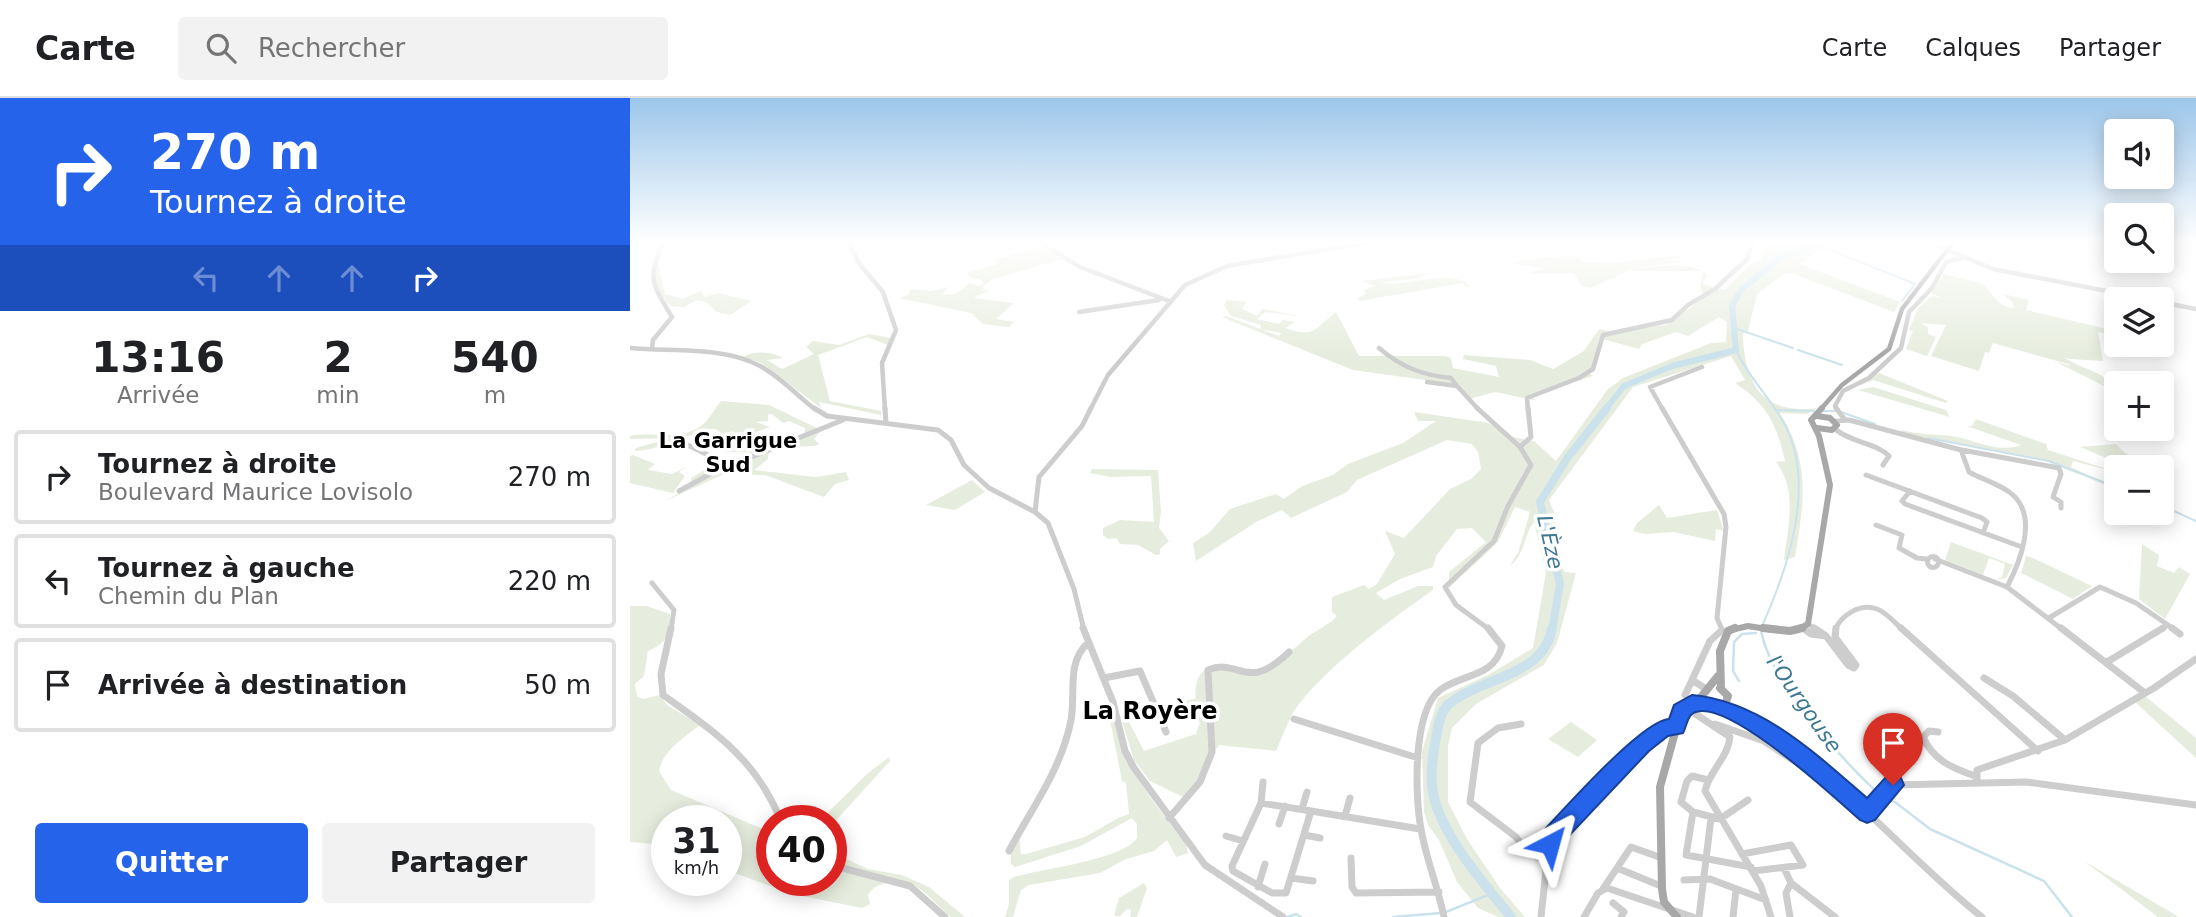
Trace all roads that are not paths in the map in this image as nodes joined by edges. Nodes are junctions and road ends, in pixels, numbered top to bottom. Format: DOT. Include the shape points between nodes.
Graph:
graph roads {
  1 [pos="653,279"];
  2 [pos="872,279"];
  3 [pos="1112,279"];
  4 [pos="1195,279"];
  5 [pos="1725,279"];
  6 [pos="1924,279"];
  7 [pos="1937,279"];
  8 [pos="2046,279"];
  9 [pos="2104,290"];
  10 [pos="1162,299"];
  11 [pos="1169,301"];
  12 [pos="2174,305"];
  13 [pos="2196,309"];
  14 [pos="1079,312"];
  15 [pos="630,348"];
  16 [pos="652,348"];
  17 [pos="1379,348"];
  18 [pos="1702,367"];
  19 [pos="1427,382"];
  20 [pos="1457,386"];
  21 [pos="1829,401"];
  22 [pos="1817,416"];
  23 [pos="1833,419"];
  24 [pos="843,420"];
  25 [pos="1845,420"];
  26 [pos="886,423"];
  27 [pos="1815,427"];
  28 [pos="1832,430"];
  29 [pos="677,440"];
  30 [pos="1520,447"];
  31 [pos="1959,449"];
  32 [pos="1823,452"];
  33 [pos="1883,465"];
  34 [pos="732,466"];
  35 [pos="1866,475"];
  36 [pos="679,491"];
  37 [pos="1910,491"];
  38 [pos="2061,508"];
  39 [pos="1035,512"];
  40 [pos="1876,525"];
  41 [pos="1983,533"];
  42 [pos="2021,547"];
  43 [pos="652,583"];
  44 [pos="2007,587"];
  45 [pos="2049,618"];
  46 [pos="2168,625"];
  47 [pos="1806,626"];
  48 [pos="1725,630"];
  49 [pos="2180,634"];
  50 [pos="1088,643"];
  51 [pos="1289,652"];
  52 [pos="2196,659"];
  53 [pos="2107,662"];
  54 [pos="1718,676"];
  55 [pos="1104,678"];
  56 [pos="1984,678"];
  57 [pos="1692,680"];
  58 [pos="1721,689"];
  59 [pos="1707,690"];
  60 [pos="2146,693"];
  61 [pos="1685,695"];
  62 [pos="1728,699"];
  63 [pos="1710,704"];
  64 [pos="1721,706"];
  65 [pos="1686,708"];
  66 [pos="1742,715"];
  67 [pos="1294,719"];
  68 [pos="1712,723"];
  69 [pos="1521,724"];
  70 [pos="1664,727"];
  71 [pos="1676,727"];
  72 [pos="1166,732"];
  73 [pos="1938,732"];
  74 [pos="2065,740"];
  75 [pos="2038,751"];
  76 [pos="1418,758"];
  77 [pos="1822,771"];
  78 [pos="1976,779"];
  79 [pos="1708,780"];
  80 [pos="1263,782"];
  81 [pos="1307,792"];
  82 [pos="1350,798"];
  83 [pos="1748,800"];
  84 [pos="1681,802"];
  85 [pos="1261,803"];
  86 [pos="774,805"];
  87 [pos="2196,805"];
  88 [pos="1285,806"];
  89 [pos="1306,810"];
  90 [pos="1693,812"];
  91 [pos="1867,813"];
  92 [pos="1345,816"];
  93 [pos="1169,818"];
  94 [pos="1715,818"];
  95 [pos="1279,824"];
  96 [pos="1420,829"];
  97 [pos="1304,835"];
  98 [pos="1226,836"];
  99 [pos="1320,838"];
  100 [pos="1243,841"];
  101 [pos="1009,851"];
  102 [pos="1742,854"];
  103 [pos="1659,857"];
  104 [pos="1351,858"];
  105 [pos="1705,859"];
  106 [pos="1547,861"];
  107 [pos="1265,864"];
  108 [pos="1617,868"];
  109 [pos="1784,868"];
  110 [pos="1752,869"];
  111 [pos="847,870"];
  112 [pos="1292,878"];
  113 [pos="1704,879"];
  114 [pos="1684,880"];
  115 [pos="1313,881"];
  116 [pos="1791,883"];
  117 [pos="1661,886"];
  118 [pos="1258,887"];
  119 [pos="1603,889"];
  120 [pos="1736,889"];
  121 [pos="1439,892"];
  122 [pos="1272,893"];
  123 [pos="1766,900"];
  124 [pos="1614,903"];
  125 [pos="1265,904"];
  126 [pos="1668,907"];
  127 [pos="1443,916"];
  128 [pos="945,917"];
  129 [pos="1283,917"];
  130 [pos="1541,917"];
  131 [pos="1584,917"];
  132 [pos="1621,917"];
  133 [pos="1677,917"];
  134 [pos="1693,917"];
  135 [pos="1699,917"];
  136 [pos="1733,917"];
  137 [pos="1771,917"];
  138 [pos="1790,917"];
  139 [pos="1835,917"];
  140 [pos="1982,917"];
  1 -- 16 [label="street" via="672,317"];
  2 -- 26 [label="street" via="883,292 895,330 882,363"];
  3 -- 10 [label="street"];
  4 -- 11 [label="street"];
  5 -- 30 [label="street" via="1672,320 1604,335 1593,369 1527,398 1531,437"];
  6 -- 21 [label="main road" via="1902,309 1889,349"];
  7 -- 25 [label="street" via="1910,310 1901,348 1868,378 1842,393 1835,406"];
  8 -- 9 [label="street"];
  10 -- 11 [label="street"];
  10 -- 14 [label="street"];
  11 -- 39 [label="street" via="1108,374 1082,426 1045,467 1039,477"];
  12 -- 13 [label="street"];
  15 -- 16 [label="street"];
  16 -- 24 [label="street" via="750,362 815,410"];
  17 -- 20 [label="street" via="1402,367 1451,378"];
  18 -- 48 [label="street" via="1650,387 1724,514 1717,618"];
  19 -- 20 [label="street"];
  20 -- 30 [label="street" via="1486,419"];
  21 -- 22 [label="main road"];
  21 -- 23 [label="main road"];
  22 -- 23 [label="main road"];
  22 -- 27 [label="main road" via="1811,420"];
  23 -- 25 [label="street"];
  23 -- 28 [label="main road"];
  24 -- 26 [label="street"];
  24 -- 34 [label="street"];
  25 -- 31 [label="street"];
  26 -- 39 [label="street" via="930,427 944,433 964,465 989,488"];
  27 -- 28 [label="main road"];
  27 -- 32 [label="main road"];
  28 -- 32 [label="main road"];
  28 -- 33 [label="street" via="1885,452 1888,457"];
  29 -- 34 [label="street"];
  30 -- 76 [label="street" via="1531,465 1497,536 1446,587 1462,610 1499,639 1502,652 1487,669 1436,694 1426,713"];
  31 -- 38 [label="street" via="2056,467 2061,471 2053,497 2061,502"];
  31 -- 42 [label="street" via="1969,472 2008,492 2023,506"];
  32 -- 47 [label="main road" via="1830,489"];
  34 -- 36 [label="street"];
  35 -- 37 [label="street"];
  37 -- 41 [label="street" via="1985,519"];
  37 -- 41 [label="street" via="1902,501 1905,504"];
  39 -- 50 [label="street" via="1051,528"];
  40 -- 44 [label="street" via="1902,535 1901,552 1936,559"];
  41 -- 42 [label="street"];
  42 -- 44 [label="street"];
  43 -- 86 [label="street" via="674,610 663,663 663,695 723,738 768,789"];
  44 -- 45 [label="street"];
  45 -- 46 [label="street" via="2100,587 2136,603"];
  45 -- 53 [label="street"];
  46 -- 49 [label="street"];
  46 -- 53 [label="street"];
  47 -- 48 [label="main road" via="1792,631 1754,626"];
  47 -- 75 [label="street" via="1811,634 1826,636 1855,668 1835,636 1836,627 1843,615 1877,608"];
  48 -- 54 [label="main road"];
  48 -- 57 [label="street" via="1710,641"];
  50 -- 55 [label="street"];
  50 -- 101 [label="street" via="1075,658 1071,718 1055,772"];
  51 -- 93 [label="street" via="1263,674 1211,667 1206,675 1213,716 1209,769"];
  52 -- 60 [label="street"];
  53 -- 60 [label="street"];
  54 -- 58 [label="main road"];
  54 -- 59 [label="main road"];
  55 -- 72 [label="street" via="1140,671"];
  55 -- 93 [label="street" via="1125,751"];
  56 -- 74 [label="street"];
  57 -- 59 [label="street"];
  57 -- 61 [label="street"];
  58 -- 59 [label="main road"];
  58 -- 62 [label="main road"];
  59 -- 63 [label="main road"];
  59 -- 65 [label="main road"];
  60 -- 74 [label="street"];
  62 -- 64 [label="main road"];
  62 -- 66 [label="street"];
  63 -- 64 [label="main road"];
  63 -- 65 [label="main road"];
  64 -- 66 [label="street"];
  65 -- 68 [label="street"];
  65 -- 70 [label="street"];
  65 -- 71 [label="main road"];
  66 -- 77 [label="street"];
  67 -- 76 [label="street"];
  68 -- 77 [label="street" via="1752,735 1811,772"];
  68 -- 79 [label="street" via="1731,740"];
  69 -- 106 [label="street" via="1498,728 1478,743 1470,802 1516,837 1528,853"];
  70 -- 71 [label="street"];
  70 -- 106 [label="street" via="1554,835"];
  71 -- 103 [label="main road" via="1660,788"];
  73 -- 78 [label="street" via="1928,731 1923,737 1935,756"];
  74 -- 75 [label="street"];
  75 -- 78 [label="street" via="1981,768"];
  76 -- 96 [label="street"];
  77 -- 91 [label="street"];
  78 -- 87 [label="street"];
  78 -- 91 [label="street" via="1898,783"];
  79 -- 84 [label="street" via="1689,778"];
  79 -- 94 [label="street" via="1705,791"];
  80 -- 85 [label="street"];
  81 -- 89 [label="street"];
  82 -- 92 [label="street"];
  83 -- 94 [label="street"];
  84 -- 90 [label="street"];
  85 -- 88 [label="street"];
  85 -- 100 [label="street"];
  88 -- 89 [label="street"];
  88 -- 95 [label="street"];
  89 -- 92 [label="street"];
  89 -- 97 [label="street"];
  90 -- 94 [label="street"];
  90 -- 105 [label="street" via="1686,855"];
  91 -- 140 [label="street"];
  92 -- 96 [label="street"];
  93 -- 125 [label="street" via="1210,870"];
  94 -- 102 [label="street"];
  94 -- 105 [label="street"];
  96 -- 121 [label="street"];
  97 -- 99 [label="street"];
  97 -- 112 [label="street"];
  98 -- 100 [label="street"];
  100 -- 118 [label="street" via="1232,869"];
  102 -- 109 [label="street" via="1792,845 1803,865"];
  102 -- 110 [label="street"];
  103 -- 108 [label="street" via="1631,847"];
  103 -- 117 [label="main road"];
  104 -- 121 [label="street" via="1356,893"];
  105 -- 110 [label="street"];
  105 -- 113 [label="street"];
  106 -- 130 [label="street"];
  107 -- 118 [label="street"];
  108 -- 117 [label="street"];
  108 -- 119 [label="street"];
  109 -- 110 [label="street"];
  109 -- 116 [label="street"];
  110 -- 123 [label="street"];
  111 -- 128 [label="street" via="910,886"];
  112 -- 115 [label="street"];
  112 -- 122 [label="street" via="1286,893"];
  113 -- 114 [label="street"];
  113 -- 120 [label="street"];
  113 -- 135 [label="street"];
  116 -- 138 [label="street" via="1786,893"];
  116 -- 139 [label="street"];
  117 -- 126 [label="main road"];
  118 -- 122 [label="street"];
  119 -- 126 [label="street"];
  119 -- 131 [label="street"];
  120 -- 123 [label="street"];
  120 -- 136 [label="street"];
  121 -- 127 [label="street"];
  122 -- 125 [label="street"];
  123 -- 137 [label="street"];
  124 -- 132 [label="street" via="1624,912"];
  125 -- 129 [label="street"];
  126 -- 133 [label="main road"];
  126 -- 134 [label="street"];
}
